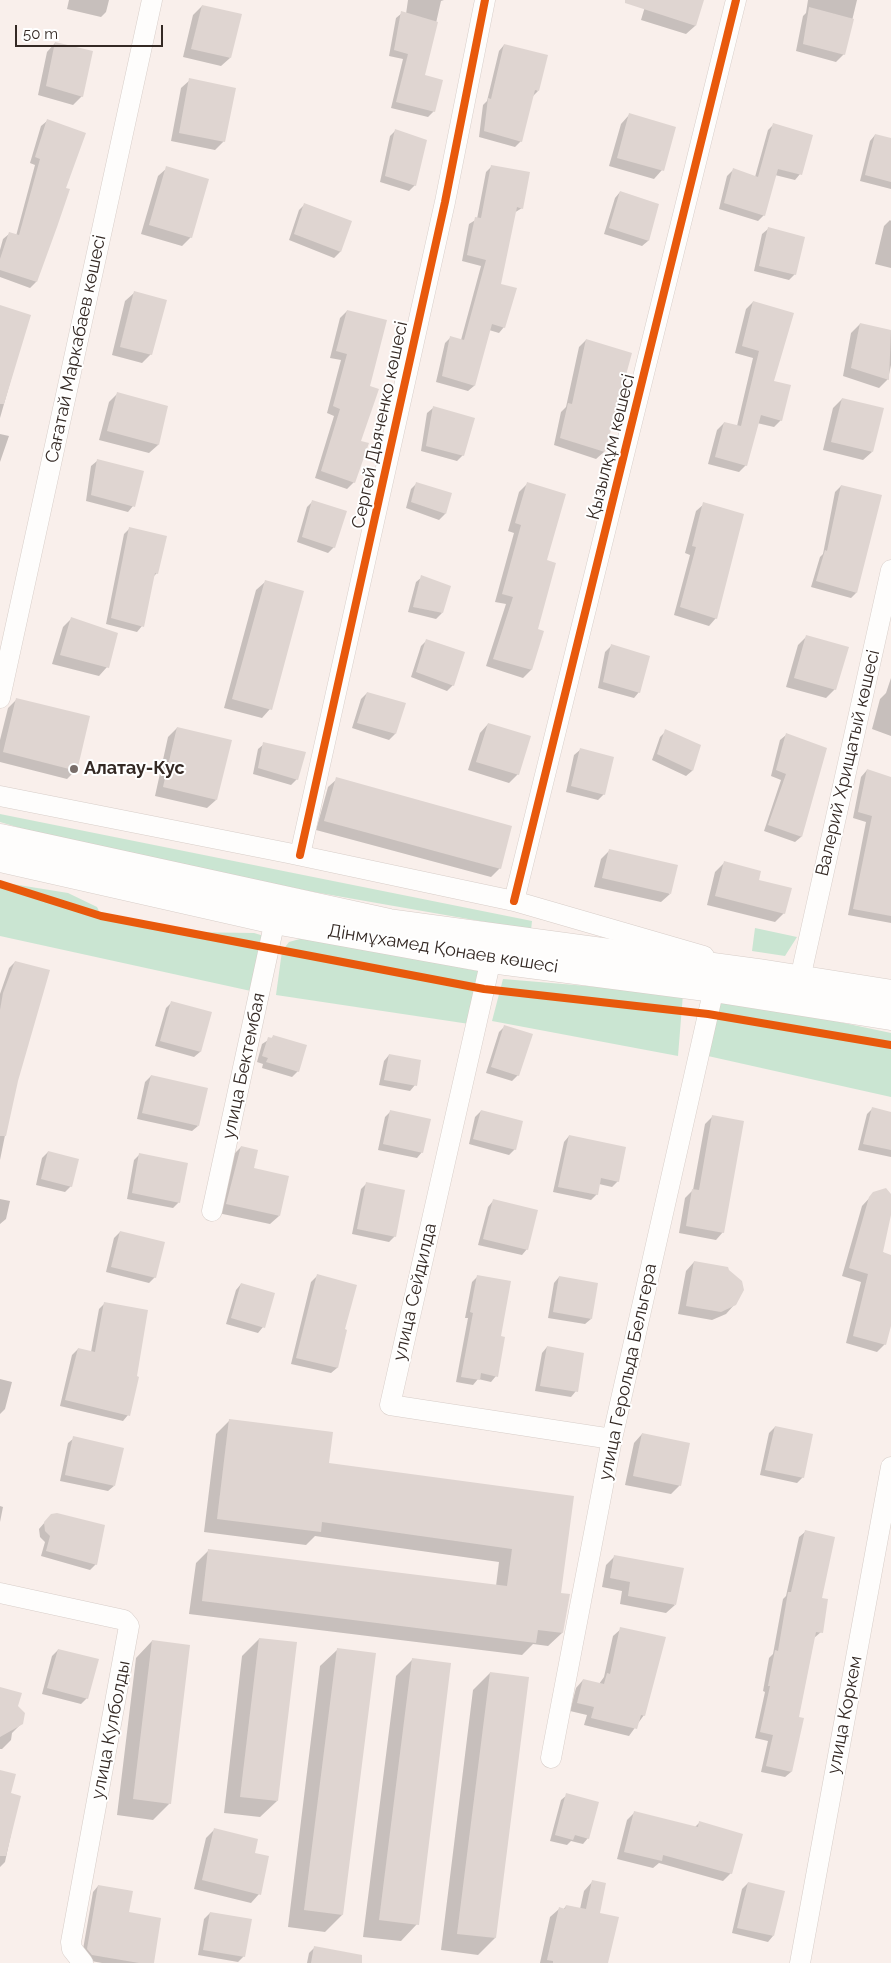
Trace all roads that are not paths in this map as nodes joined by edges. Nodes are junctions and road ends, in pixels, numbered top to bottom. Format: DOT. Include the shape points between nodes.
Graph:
graph roads {
  1 [pos="152,0"];
  2 [pos="484,0"];
  3 [pos="736,0"];
  4 [pos="891,570"];
  5 [pos="0,698"];
  6 [pos="0,796"];
  7 [pos="0,838"];
  8 [pos="300,855"];
  9 [pos="0,858"];
  10 [pos="514,901"];
  11 [pos="275,920"];
  12 [pos="491,959"];
  13 [pos="802,968"];
  14 [pos="759,973"];
  15 [pos="714,988"];
  16 [pos="891,994"];
  17 [pos="891,1016"];
  18 [pos="212,1211"];
  19 [pos="612,1439"];
  20 [pos="891,1467"];
  21 [pos="0,1593"];
  22 [pos="551,1758"];
  23 [pos="83,1963"];
  24 [pos="800,1963"];
  1 -- 5 [label="street, Сағатай Маркабаев көшесі"];
  2 -- 8 [label="street, Сергей Дьяченко көшесі" via="445,202"];
  3 -- 10 [label="street, Қызылқұм көшесі"];
  4 -- 13 [label="street, Валерий Хрищатый көшесі"];
  6 -- 8 [label="street"];
  7 -- 14 [label="main road, Дінмұхамед Қонаев көшесі" via="389,923"];
  8 -- 10 [label="street"];
  9 -- 11 [label="main road, Дінмұхамед Қонаев көшесі"];
  10 -- 14 [label="street"];
  11 -- 12 [label="main road, Дінмұхамед Қонаев көшесі"];
  11 -- 18 [label="street, улица Бектембая"];
  12 -- 15 [label="main road, Дінмұхамед Қонаев көшесі"];
  12 -- 19 [label="street, улица Сейдилда" via="390,1405"];
  13 -- 14 [label="main road, Дінмұхамед Қонаев көшесі"];
  13 -- 16 [label="main road, Дінмұхамед Қонаев көшесі"];
  15 -- 17 [label="main road, Дінмұхамед Қонаев көшесі"];
  15 -- 19 [label="street, улица Герольда Бельгера"];
  19 -- 22 [label="street, улица Герольда Бельгера"];
  20 -- 24 [label="street, улица Коркем"];
  21 -- 23 [label="street, улица Кулболды" via="124,1620 129,1626 71,1942 72,1949"];
}
